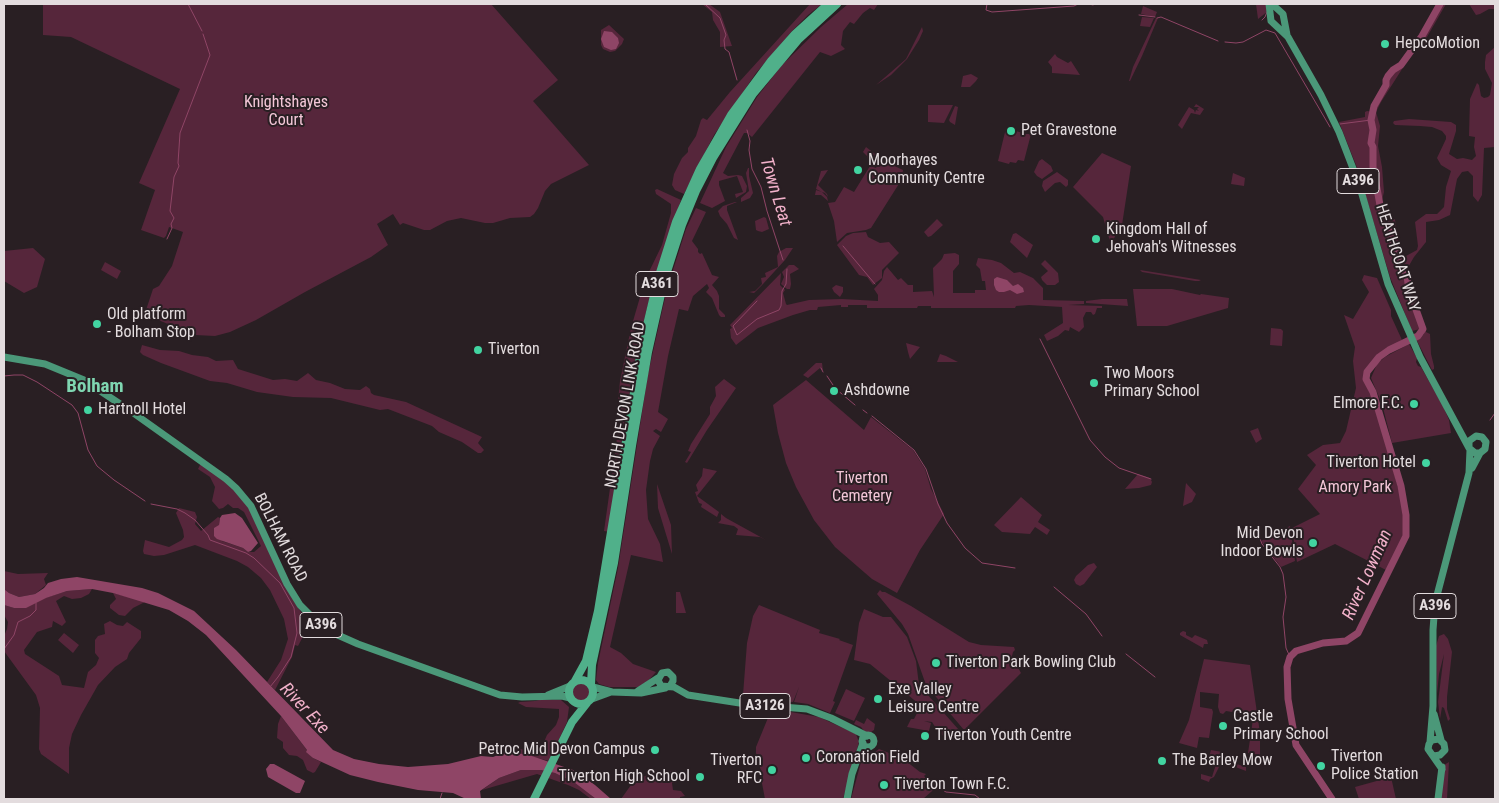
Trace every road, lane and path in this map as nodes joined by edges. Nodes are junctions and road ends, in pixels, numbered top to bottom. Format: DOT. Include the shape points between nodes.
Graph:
graph roads {
  1 [pos="828,4"];
  2 [pos="838,4"];
  3 [pos="1271,4"];
  4 [pos="1275,13"];
  5 [pos="1283,20"];
  6 [pos="1275,24"];
  7 [pos="1288,37"];
  8 [pos="4,357"];
  9 [pos="1461,430"];
  10 [pos="1473,436"];
  11 [pos="1470,448"];
  12 [pos="1480,452"];
  13 [pos="1469,473"];
  14 [pos="673,677"];
  15 [pos="658,678"];
  16 [pos="573,684"];
  17 [pos="592,686"];
  18 [pos="668,687"];
  19 [pos="612,692"];
  20 [pos="635,692"];
  21 [pos="545,696"];
  22 [pos="697,696"];
  23 [pos="572,700"];
  24 [pos="589,701"];
  25 [pos="1433,706"];
  26 [pos="570,726"];
  27 [pos="1441,740"];
  28 [pos="1430,742"];
  29 [pos="1442,754"];
  30 [pos="1434,756"];
  31 [pos="1442,769"];
  32 [pos="534,799"];
  33 [pos="847,799"];
  34 [pos="1438,799"];
  1 -- 16 [label="highway, NORTH DEVON LINK ROAD / A361" via="771,61 731,114 703,162 676,222 641,350 598,611 588,653"];
  2 -- 17 [label="highway, NORTH DEVON LINK ROAD / A361" via="794,46 753,94 713,158 682,225 664,281 648,352 612,571 592,664"];
  3 -- 4 [label="main road"];
  4 -- 5 [label="main road" via="1283,14"];
  4 -- 6 [label="main road" via="1271,21"];
  5 -- 6 [label="main road"];
  5 -- 7 [label="main road, HEATHCOAT WAY / A396"];
  6 -- 7 [label="main road, HEATHCOAT WAY / A396"];
  7 -- 9 [label="main road, HEATHCOAT WAY / A396" via="1343,143 1359,184 1388,284 1408,332"];
  8 -- 21 [label="main road, BOLHAM ROAD / A396" via="37,362 84,380 226,479 251,506 300,605 327,630 490,692 515,697"];
  9 -- 10 [label="main road"];
  9 -- 11 [label="main road, HEATHCOAT WAY / A396"];
  10 -- 11 [label="main road, A396" via="1469,441"];
  10 -- 12 [label="main road" via="1485,440 1486,446"];
  11 -- 12 [label="main road" via="1475,453"];
  11 -- 13 [label="main road, A396"];
  12 -- 13 [label="main road, A396"];
  13 -- 25 [label="main road, A396" via="1435,603"];
  14 -- 15 [label="main road" via="666,672"];
  14 -- 18 [label="main road" via="673,683"];
  14 -- 22 [label="main road, A3126" via="685,690"];
  15 -- 18 [label="main road" via="660,684"];
  15 -- 20 [label="main road"];
  16 -- 17 [label="highway" via="585,680"];
  16 -- 21 [label="main road, BOLHAM ROAD / A396"];
  16 -- 23 [label="highway" via="569,692"];
  17 -- 19 [label="main road"];
  17 -- 24 [label="highway" via="594,693"];
  18 -- 20 [label="main road"];
  18 -- 22 [label="main road, A3126"];
  19 -- 20 [label="main road"];
  19 -- 24 [label="main road"];
  21 -- 23 [label="main road, BOLHAM ROAD / A396"];
  22 -- 33 [label="main road, A3126" via="807,710 855,729 865,742"];
  23 -- 24 [label="highway" via="579,704"];
  23 -- 26 [label="highway"];
  24 -- 26 [label="highway"];
  25 -- 27 [label="main road, A396"];
  25 -- 28 [label="main road, A396"];
  26 -- 32 [label="highway"];
  27 -- 28 [label="main road"];
  27 -- 29 [label="main road, A396" via="1445,747"];
  28 -- 30 [label="main road, A396" via="1428,751"];
  29 -- 30 [label="main road"];
  29 -- 31 [label="main road, A396"];
  30 -- 31 [label="main road, A396"];
  31 -- 34 [label="main road, A396"];
}
